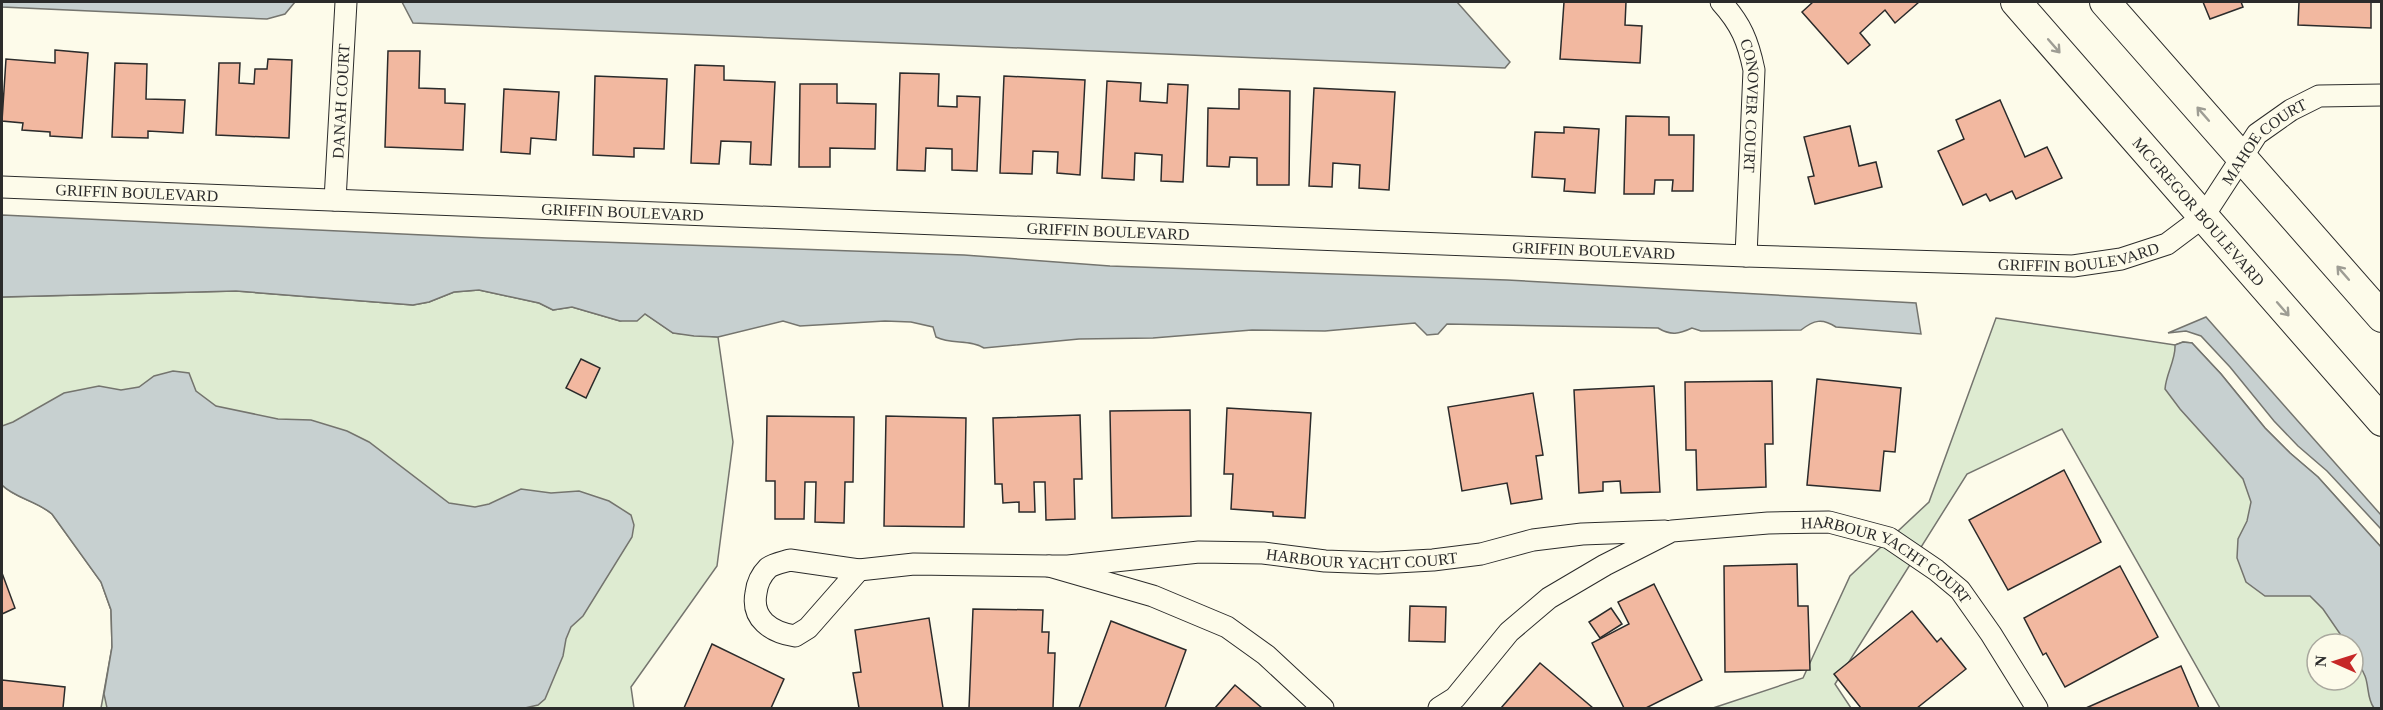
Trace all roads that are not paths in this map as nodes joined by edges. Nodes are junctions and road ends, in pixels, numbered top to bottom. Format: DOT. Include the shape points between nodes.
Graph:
graph roads {
  1 [pos="346,2"];
  2 [pos="1721,2"];
  3 [pos="2016,2"];
  4 [pos="2105,2"];
  5 [pos="2382,95"];
  6 [pos="2242,158"];
  7 [pos="2,187"];
  8 [pos="335,200"];
  9 [pos="2203,217"];
  10 [pos="1746,256"];
  11 [pos="2382,318"];
  12 [pos="2382,421"];
  13 [pos="1672,531"];
  14 [pos="1049,566"];
  15 [pos="859,570"];
  16 [pos="1323,708"];
  17 [pos="1439,708"];
  18 [pos="2037,708"];
  1 -- 8 [label="street, DANAH COURT"];
  2 -- 10 [label="street, CONOVER COURT" via="1748,42 1754,70"];
  3 -- 9 [label="main road, MCGREGOR BOULEVARD, one-way"];
  6 -- 4 [label="main road, one-way"];
  5 -- 6 [label="street, MAHOE COURT" via="2319,96 2257,134"];
  6 -- 9 [label="street, MAHOE COURT"];
  11 -- 6 [label="main road, one-way"];
  7 -- 8 [label="street, GRIFFIN BOULEVARD"];
  8 -- 10 [label="street, GRIFFIN BOULEVARD"];
  9 -- 10 [label="street, GRIFFIN BOULEVARD" via="2167,244 2121,259 2073,266"];
  9 -- 12 [label="main road, MCGREGOR BOULEVARD, one-way"];
  13 -- 14 [label="street, HARBOUR YACHT COURT" via="1533,540 1481,554 1378,564 1263,553 1199,552"];
  13 -- 17 [label="street, HARBOUR YACHT COURT" via="1549,598 1509,632 1455,698"];
  13 -- 18 [label="street, HARBOUR YACHT COURT" via="1829,522 1889,538 1960,590"];
  14 -- 15 [label="street, HARBOUR YACHT COURT" via="914,564"];
  14 -- 16 [label="street, HARBOUR YACHT COURT" via="1153,596 1227,627 1266,655"];
  15 -- 15 [label="street, HARBOUR YACHT COURT" via="790,560 769,567 758,583 754,604 762,621 778,633 795,636 808,628"];
}
